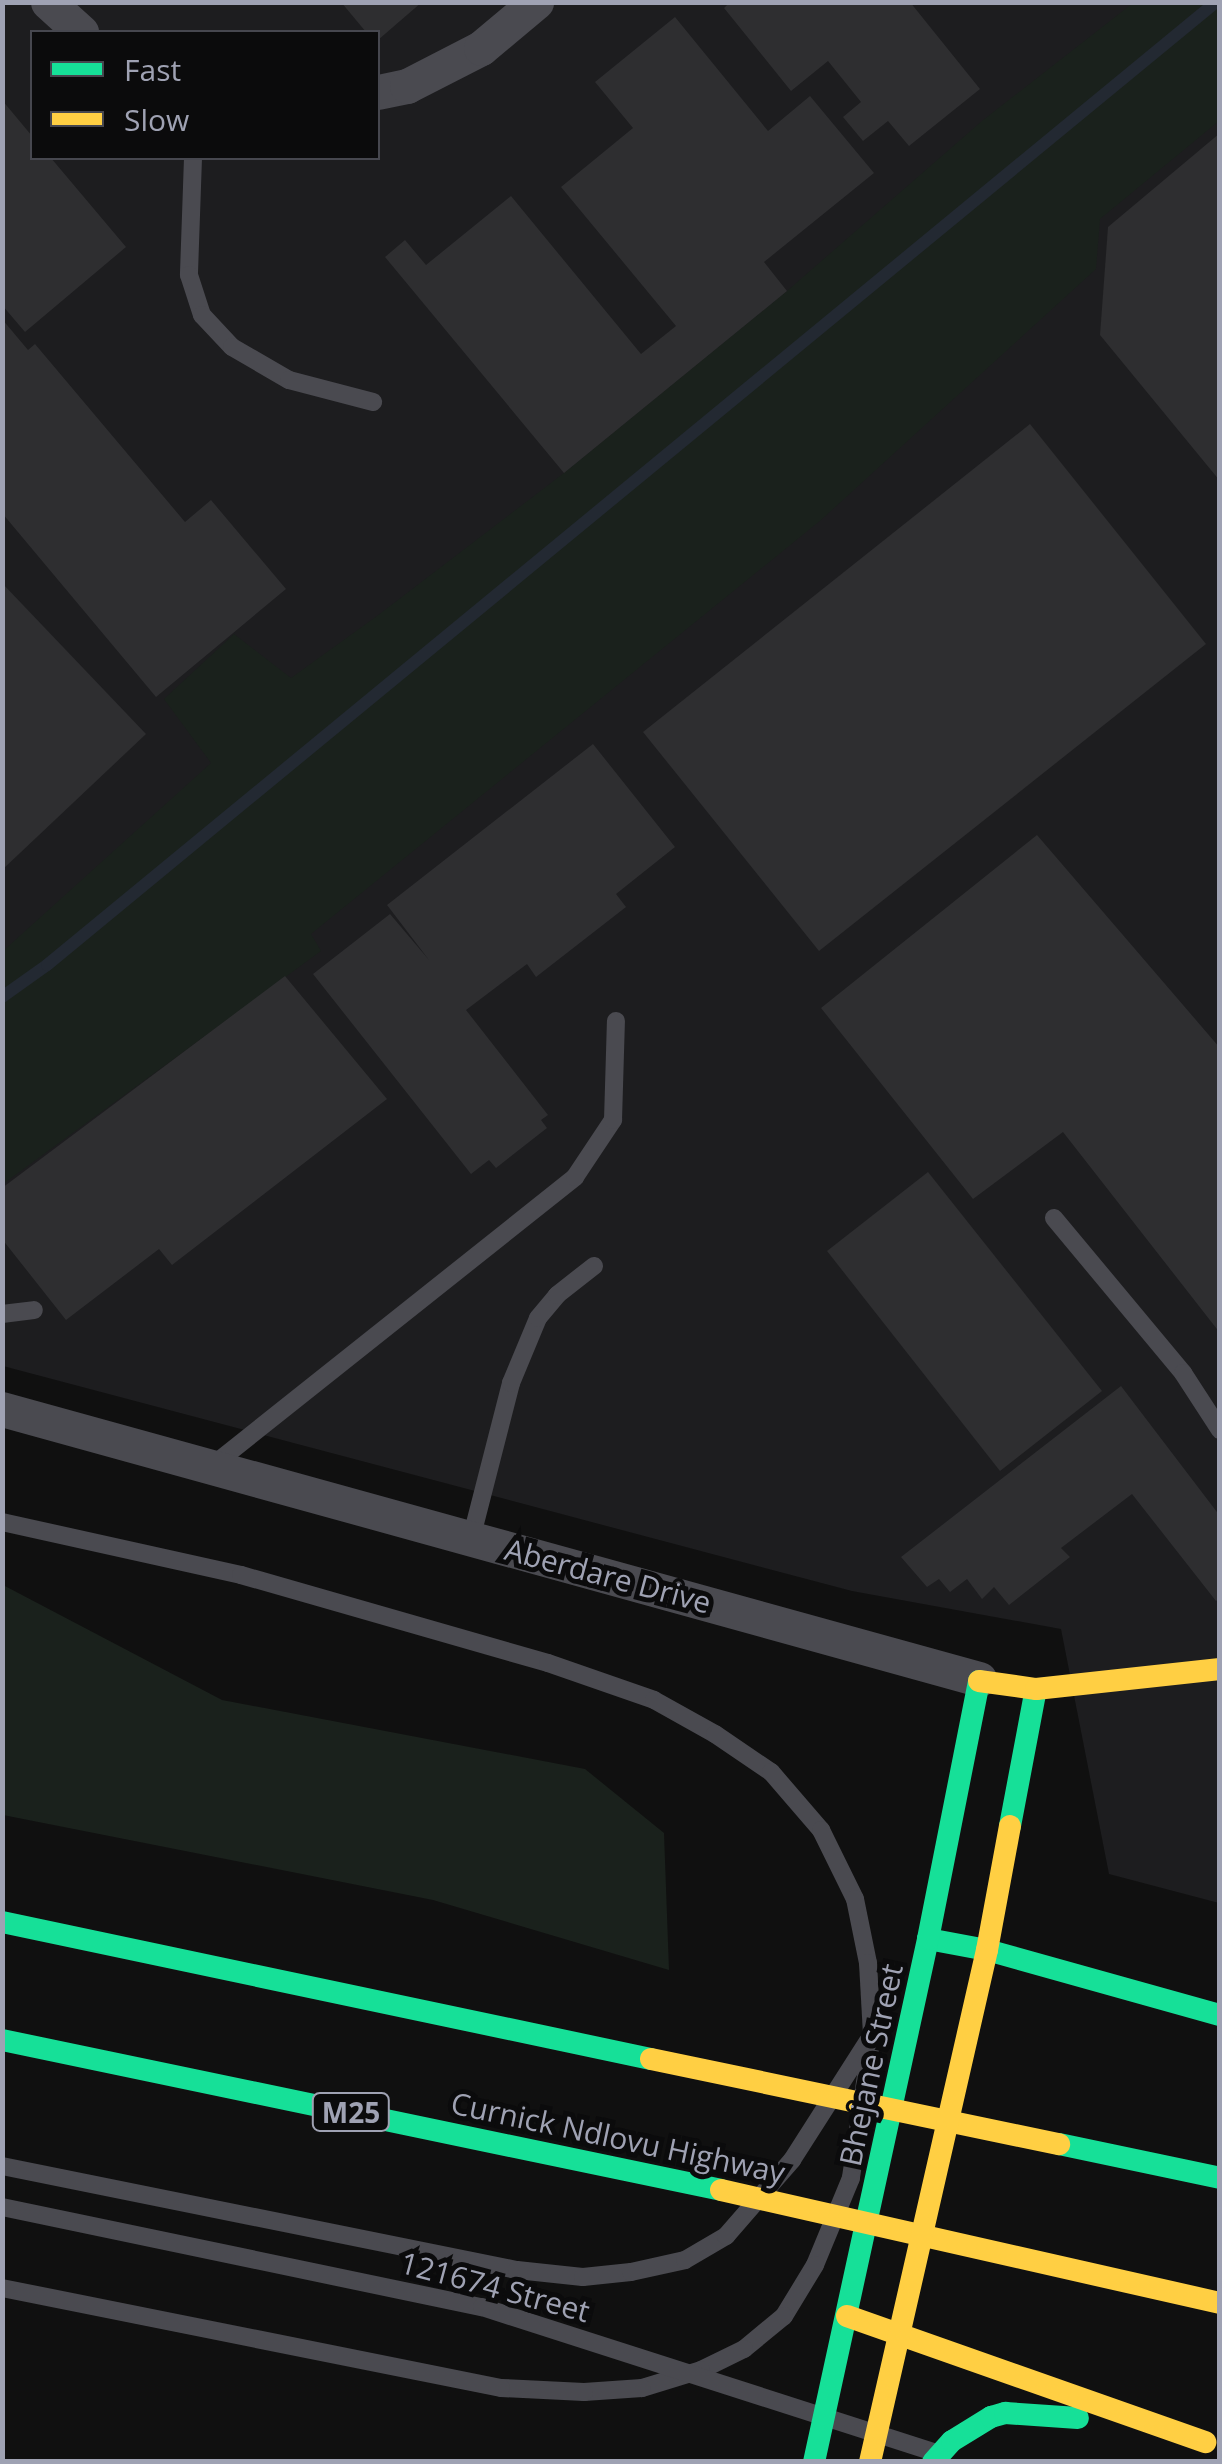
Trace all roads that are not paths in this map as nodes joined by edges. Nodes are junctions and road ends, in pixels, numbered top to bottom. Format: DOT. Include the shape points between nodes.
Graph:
graph roads {
  1 [pos="48,2"];
  2 [pos="536,2"];
  3 [pos="80,30"];
  4 [pos="380,92"];
  5 [pos="193,160"];
  6 [pos="373,402"];
  7 [pos="616,1021"];
  8 [pos="1054,1218"];
  9 [pos="594,1266"];
  10 [pos="34,1310"];
  11 [pos="2,1314"];
  12 [pos="2,1410"];
  13 [pos="1220,1430"];
  14 [pos="212,1466"];
  15 [pos="2,1522"];
  16 [pos="471,1538"];
  17 [pos="1220,1669"];
  18 [pos="979,1679"];
  19 [pos="1036,1688"];
  20 [pos="92,1916"];
  21 [pos="2,1922"];
  22 [pos="928,1939"];
  23 [pos="987,1950"];
  24 [pos="258,1977"];
  25 [pos="1220,2015"];
  26 [pos="872,2034"];
  27 [pos="2,2040"];
  28 [pos="2,2166"];
  29 [pos="1220,2178"];
  30 [pos="2,2207"];
  31 [pos="2,2288"];
  32 [pos="1220,2303"];
  33 [pos="847,2316"];
  34 [pos="902,2332"];
  35 [pos="1212,2444"];
  36 [pos="814,2462"];
  37 [pos="870,2462"];
  38 [pos="933,2462"];
  39 [pos="963,2462"];
  1 -- 3 [label="street"];
  2 -- 4 [label="street" via="481,48 407,86"];
  5 -- 6 [label="lane" via="189,275 202,315 232,347 289,380"];
  7 -- 14 [label="lane" via="613,1120 575,1176"];
  8 -- 13 [label="lane" via="1183,1373"];
  9 -- 16 [label="lane" via="538,1318 511,1383"];
  10 -- 11 [label="lane"];
  12 -- 14 [label="street, Aberdare Drive"];
  14 -- 16 [label="street, Aberdare Drive"];
  15 -- 26 [label="lane" via="241,1575 548,1663 654,1700 715,1734 771,1772 821,1830 855,1899"];
  16 -- 18 [label="street, Aberdare Drive"];
  17 -- 19 [label="main road, Aberdare Drive"];
  18 -- 19 [label="main road, Aberdare Drive"];
  18 -- 22 [label="main road, Bhejane Street"];
  19 -- 23 [label="main road"];
  20 -- 24 [label="main road"];
  21 -- 24 [label="main road"];
  22 -- 23 [label="main road"];
  22 -- 33 [label="main road, Bhejane Street"];
  23 -- 25 [label="main road"];
  23 -- 34 [label="main road"];
  24 -- 29 [label="main road"];
  26 -- 28 [label="lane" via="792,2160 726,2236 685,2260 631,2272 517,2270"];
  26 -- 31 [label="lane" via="851,2178 814,2266 784,2316 744,2349 701,2370 584,2392 501,2388"];
  27 -- 32 [label="main road, Curnick Ndlovu Highway / M25" via="699,2184"];
  30 -- 39 [label="lane, 121674 Street" via="482,2306"];
  33 -- 34 [label="main road"];
  33 -- 36 [label="main road, Bhejane Street"];
  34 -- 35 [label="main road" via="978,2365"];
  34 -- 37 [label="main road"];
  35 -- 38 [label="main road" via="1051,2413 1005,2413 952,2441"];
}
